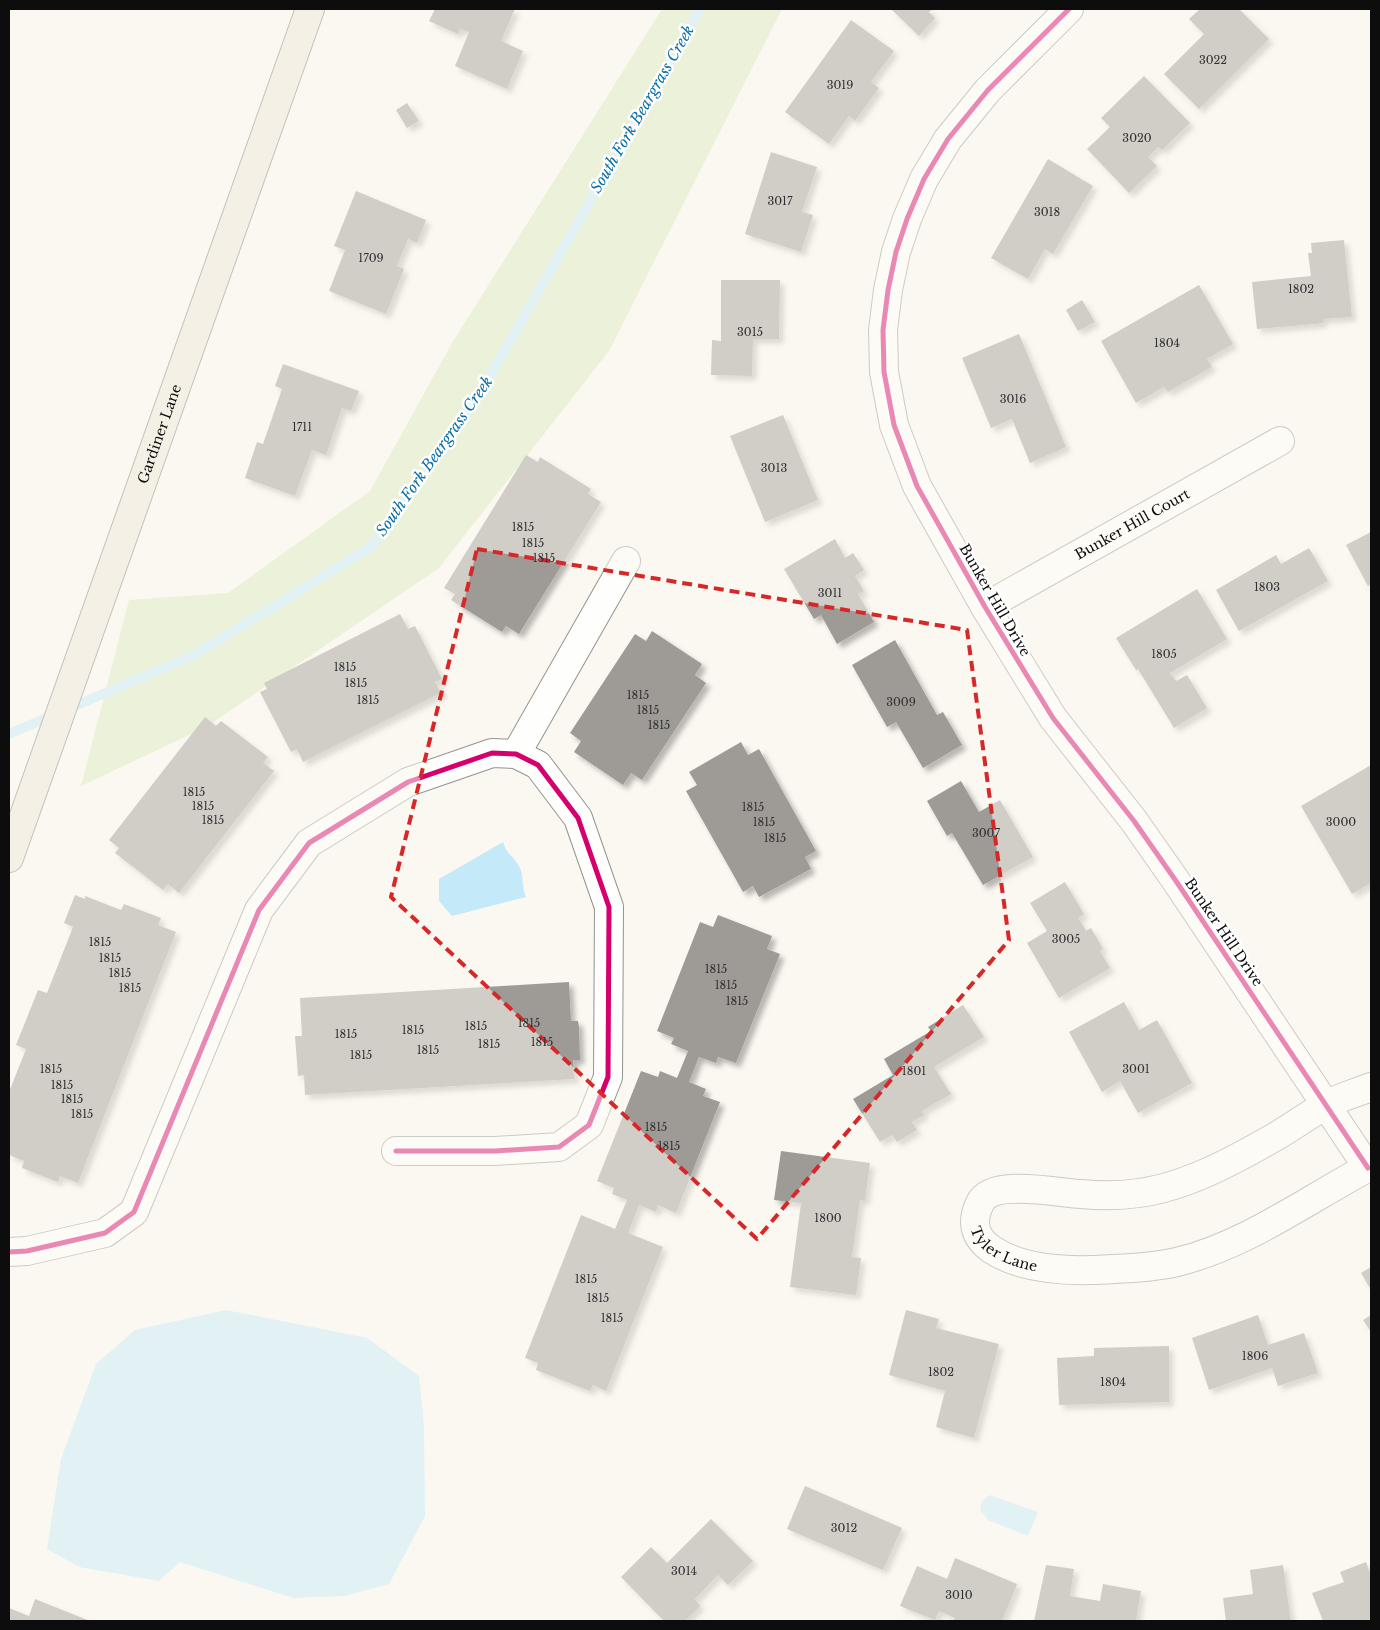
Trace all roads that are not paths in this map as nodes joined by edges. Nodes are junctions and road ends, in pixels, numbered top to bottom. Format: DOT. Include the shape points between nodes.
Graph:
graph roads {
  1 [pos="310,9"];
  2 [pos="1069,9"];
  3 [pos="1280,441"];
  4 [pos="626,561"];
  5 [pos="985,607"];
  6 [pos="516,754"];
  7 [pos="9,858"];
  8 [pos="1371,1087"];
  9 [pos="1327,1104"];
  10 [pos="396,1151"];
  11 [pos="1370,1167"];
  12 [pos="9,1252"];
  1 -- 7 [label="main road, Gardiner Lane"];
  2 -- 5 [label="street, Bunker Hill Drive" via="988,90 948,139 924,179 907,219 888,290 883,330 884,372 894,425 918,486"];
  3 -- 5 [label="street, Bunker Hill Court"];
  4 -- 6 [label="street"];
  5 -- 9 [label="street, Bunker Hill Drive" via="1053,718 1134,821"];
  6 -- 10 [label="street" via="538,765 578,818 609,908 608,1077 589,1125 559,1148"];
  6 -- 12 [label="street" via="492,753 408,782 309,843 259,910 134,1212 105,1233 27,1251"];
  8 -- 9 [label="street, Tyler Lane"];
  9 -- 11 [label="street, Bunker Hill Drive"];
  9 -- 11 [label="street, Tyler Lane" via="1274,1138 1231,1160 1187,1180 1144,1193 1118,1196 1014,1188 996,1191 982,1199 974,1218 975,1232 984,1244 1005,1259 1043,1267 1078,1270 1176,1262 1232,1243"];
}
